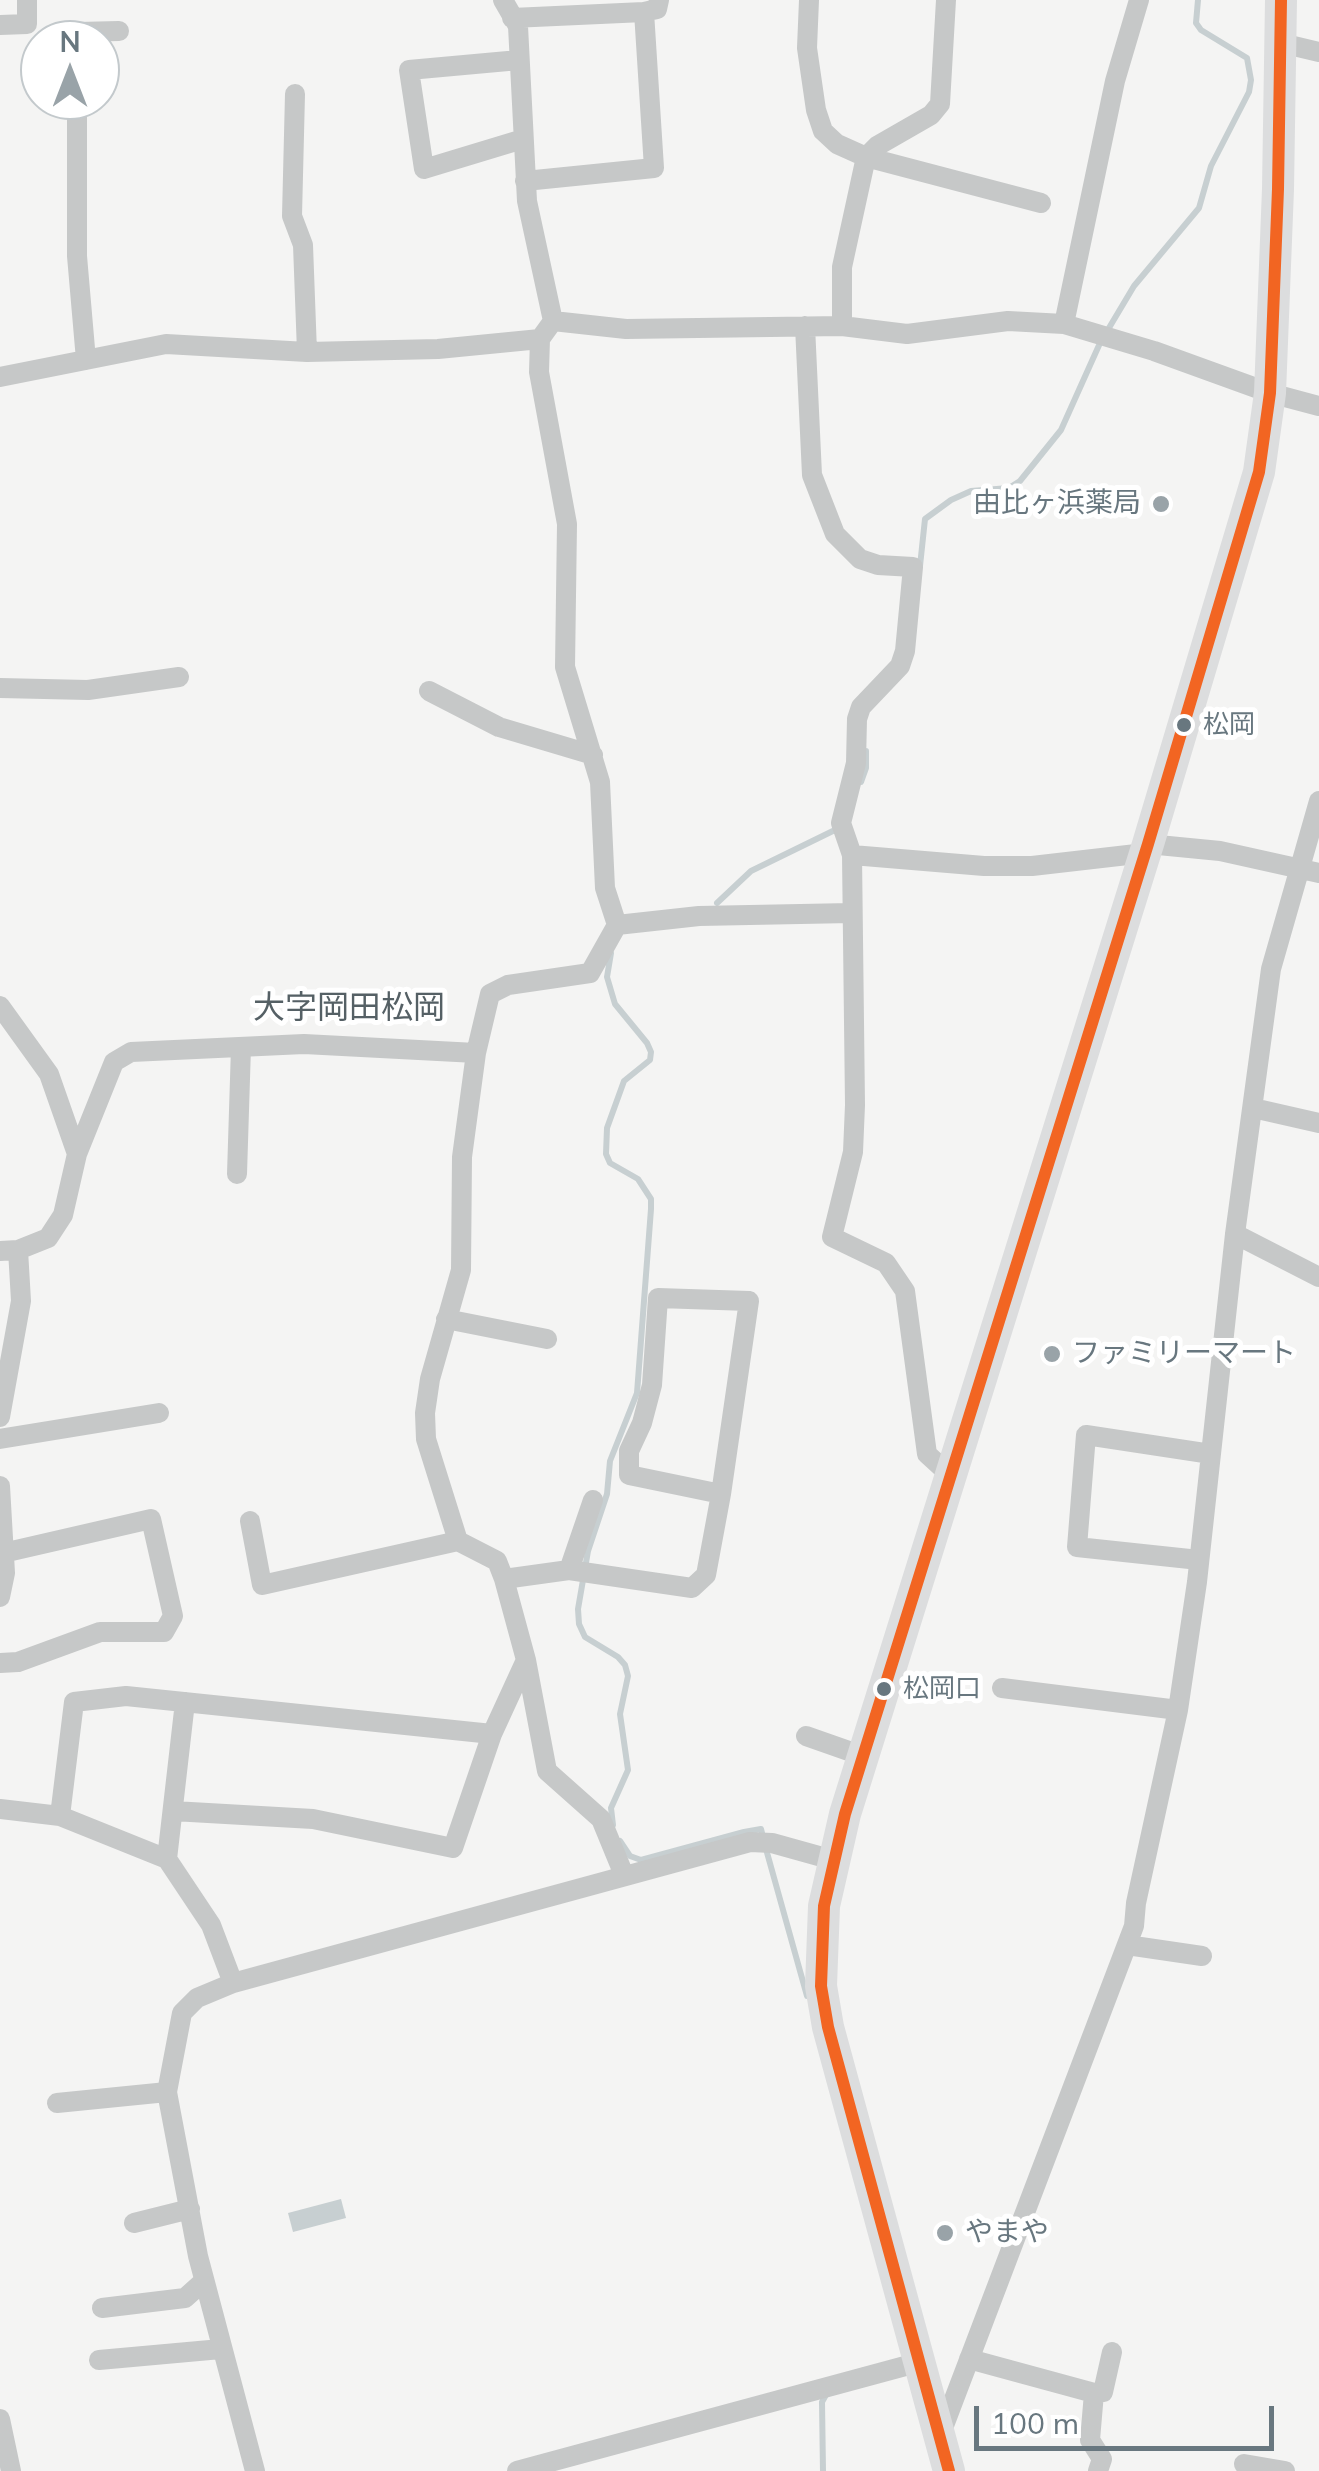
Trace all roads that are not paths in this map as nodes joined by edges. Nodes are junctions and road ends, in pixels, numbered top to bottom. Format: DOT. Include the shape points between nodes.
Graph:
graph roads {
  1 [pos="27,0"];
  2 [pos="810,0"];
  3 [pos="946,0"];
  4 [pos="1139,0"];
  5 [pos="1281,0"];
  6 [pos="651,6"];
  7 [pos="508,9"];
  8 [pos="0,25"];
  9 [pos="1280,43"];
  10 [pos="1319,52"];
  11 [pos="520,60"];
  12 [pos="295,94"];
  13 [pos="77,120"];
  14 [pos="523,139"];
  15 [pos="866,157"];
  16 [pos="524,181"];
  17 [pos="1041,204"];
  18 [pos="552,321"];
  19 [pos="1064,324"];
  20 [pos="804,326"];
  21 [pos="842,326"];
  22 [pos="540,340"];
  23 [pos="307,352"];
  24 [pos="86,360"];
  25 [pos="0,377"];
  26 [pos="1270,393"];
  27 [pos="1319,406"];
  28 [pos="179,677"];
  29 [pos="0,688"];
  30 [pos="429,692"];
  31 [pos="593,755"];
  32 [pos="1319,801"];
  33 [pos="1146,849"];
  34 [pos="852,855"];
  35 [pos="1298,868"];
  36 [pos="1319,873"];
  37 [pos="851,912"];
  38 [pos="616,925"];
  39 [pos="0,1006"];
  40 [pos="241,1047"];
  41 [pos="476,1053"];
  42 [pos="1253,1108"];
  43 [pos="1319,1122"];
  44 [pos="76,1154"];
  45 [pos="237,1174"];
  46 [pos="1235,1234"];
  47 [pos="9,1251"];
  48 [pos="1319,1278"];
  49 [pos="446,1319"];
  50 [pos="547,1340"];
  51 [pos="159,1413"];
  52 [pos="0,1417"];
  53 [pos="0,1440"];
  54 [pos="1210,1454"];
  55 [pos="951,1476"];
  56 [pos="0,1486"];
  57 [pos="721,1494"];
  58 [pos="593,1500"];
  59 [pos="250,1521"];
  60 [pos="458,1541"];
  61 [pos="3,1554"];
  62 [pos="1199,1560"];
  63 [pos="578,1572"];
  64 [pos="504,1579"];
  65 [pos="0,1596"];
  66 [pos="526,1660"];
  67 [pos="0,1663"];
  68 [pos="1002,1688"];
  69 [pos="185,1702"];
  70 [pos="1178,1710"];
  71 [pos="492,1734"];
  72 [pos="806,1736"];
  73 [pos="863,1756"];
  74 [pos="0,1809"];
  75 [pos="173,1811"];
  76 [pos="60,1816"];
  77 [pos="167,1859"];
  78 [pos="833,1860"];
  79 [pos="624,1875"];
  80 [pos="1126,1946"];
  81 [pos="1202,1956"];
  82 [pos="234,1983"];
  83 [pos="167,2092"];
  84 [pos="56,2103"];
  85 [pos="190,2209"];
  86 [pos="134,2223"];
  87 [pos="204,2281"];
  88 [pos="102,2308"];
  89 [pos="221,2349"];
  90 [pos="1112,2352"];
  91 [pos="968,2359"];
  92 [pos="99,2360"];
  93 [pos="920,2362"];
  94 [pos="1094,2392"];
  95 [pos="0,2419"];
  96 [pos="940,2436"];
  97 [pos="1244,2464"];
  98 [pos="11,2471"];
  99 [pos="255,2471"];
  100 [pos="517,2471"];
  101 [pos="932,2471"];
  102 [pos="949,2471"];
  103 [pos="1098,2471"];
  104 [pos="1285,2471"];
  1 -- 8 [label="street" via="27,24"];
  2 -- 15 [label="street" via="807,48 823,130"];
  3 -- 15 [label="street" via="940,104"];
  4 -- 19 [label="street" via="1115,81"];
  5 -- 9 [label="highway"];
  6 -- 7 [label="street"];
  6 -- 16 [label="street" via="654,168"];
  7 -- 11 [label="street" via="518,26"];
  9 -- 10 [label="street"];
  9 -- 26 [label="highway"];
  11 -- 14 [label="street"];
  11 -- 14 [label="street" via="409,70 424,168"];
  12 -- 23 [label="street" via="292,216 303,245"];
  13 -- 24 [label="street" via="76,256"];
  14 -- 16 [label="street"];
  15 -- 17 [label="street"];
  15 -- 21 [label="street" via="842,267"];
  16 -- 18 [label="street"];
  18 -- 20 [label="street" via="626,329"];
  18 -- 22 [label="street"];
  19 -- 21 [label="street" via="1008,322 907,334"];
  19 -- 26 [label="street"];
  20 -- 21 [label="street"];
  20 -- 34 [label="street" via="812,475 835,534 860,560 913,567 900,666 857,719 856,763 842,826"];
  22 -- 23 [label="street"];
  22 -- 31 [label="street" via="538,372 567,524 565,667"];
  23 -- 24 [label="street" via="166,344"];
  24 -- 25 [label="street"];
  26 -- 27 [label="street"];
  26 -- 33 [label="highway" via="1259,472"];
  28 -- 29 [label="street" via="88,690"];
  30 -- 31 [label="street" via="500,727"];
  31 -- 38 [label="street" via="605,888"];
  32 -- 35 [label="street"];
  33 -- 34 [label="street" via="1032,866"];
  33 -- 35 [label="street" via="1220,851"];
  33 -- 55 [label="highway"];
  34 -- 37 [label="street"];
  35 -- 36 [label="street"];
  35 -- 42 [label="street" via="1271,970"];
  37 -- 38 [label="street"];
  37 -- 55 [label="street" via="853,1152 832,1237 886,1263 905,1290 927,1454"];
  38 -- 41 [label="street" via="590,973 508,985 490,994"];
  39 -- 44 [label="street" via="49,1074"];
  40 -- 41 [label="street"];
  40 -- 44 [label="street" via="131,1052 114,1062"];
  40 -- 45 [label="street"];
  41 -- 49 [label="street" via="462,1157 461,1270"];
  42 -- 43 [label="street"];
  42 -- 46 [label="street"];
  44 -- 47 [label="street" via="62,1215 48,1238"];
  46 -- 48 [label="street"];
  46 -- 54 [label="street"];
  47 -- 52 [label="street" via="21,1302"];
  49 -- 50 [label="street"];
  49 -- 60 [label="street" via="425,1426"];
  51 -- 53 [label="street"];
  54 -- 62 [label="street"];
  54 -- 62 [label="street" via="1086,1435 1077,1546"];
  55 -- 73 [label="highway"];
  56 -- 61 [label="street"];
  57 -- 57 [label="street" via="748,1302 658,1298 652,1385 629,1451 629,1475"];
  57 -- 63 [label="street" via="706,1576 692,1588"];
  58 -- 63 [label="street"];
  59 -- 60 [label="street" via="262,1585"];
  60 -- 64 [label="street" via="497,1562"];
  61 -- 65 [label="street"];
  61 -- 67 [label="street" via="151,1519 173,1616 164,1632 100,1632"];
  62 -- 70 [label="street"];
  63 -- 64 [label="street"];
  64 -- 66 [label="street"];
  66 -- 71 [label="street"];
  66 -- 79 [label="street" via="547,1771 601,1819"];
  68 -- 70 [label="street"];
  69 -- 71 [label="street"];
  69 -- 75 [label="street"];
  69 -- 76 [label="street" via="126,1696 74,1702"];
  70 -- 80 [label="street"];
  71 -- 75 [label="street" via="453,1848 313,1819"];
  72 -- 73 [label="street"];
  73 -- 78 [label="highway"];
  74 -- 76 [label="street"];
  75 -- 77 [label="street"];
  76 -- 77 [label="street"];
  77 -- 82 [label="street" via="211,1926"];
  78 -- 79 [label="street" via="761,1843"];
  78 -- 93 [label="highway" via="820,1946 825,2013"];
  79 -- 82 [label="street"];
  80 -- 81 [label="street"];
  80 -- 91 [label="street"];
  82 -- 83 [label="street" via="182,2013"];
  83 -- 84 [label="street"];
  83 -- 85 [label="street"];
  85 -- 86 [label="street"];
  85 -- 87 [label="street"];
  87 -- 88 [label="street" via="185,2298"];
  87 -- 89 [label="street"];
  89 -- 92 [label="street"];
  89 -- 99 [label="street"];
  90 -- 94 [label="street" via="1102,2392"];
  91 -- 94 [label="street"];
  91 -- 96 [label="street"];
  93 -- 96 [label="highway"];
  93 -- 100 [label="street"];
  94 -- 103 [label="street" via="1090,2440 1102,2459"];
  95 -- 98 [label="street"];
  96 -- 101 [label="street"];
  96 -- 102 [label="highway"];
  97 -- 104 [label="street"];
}
